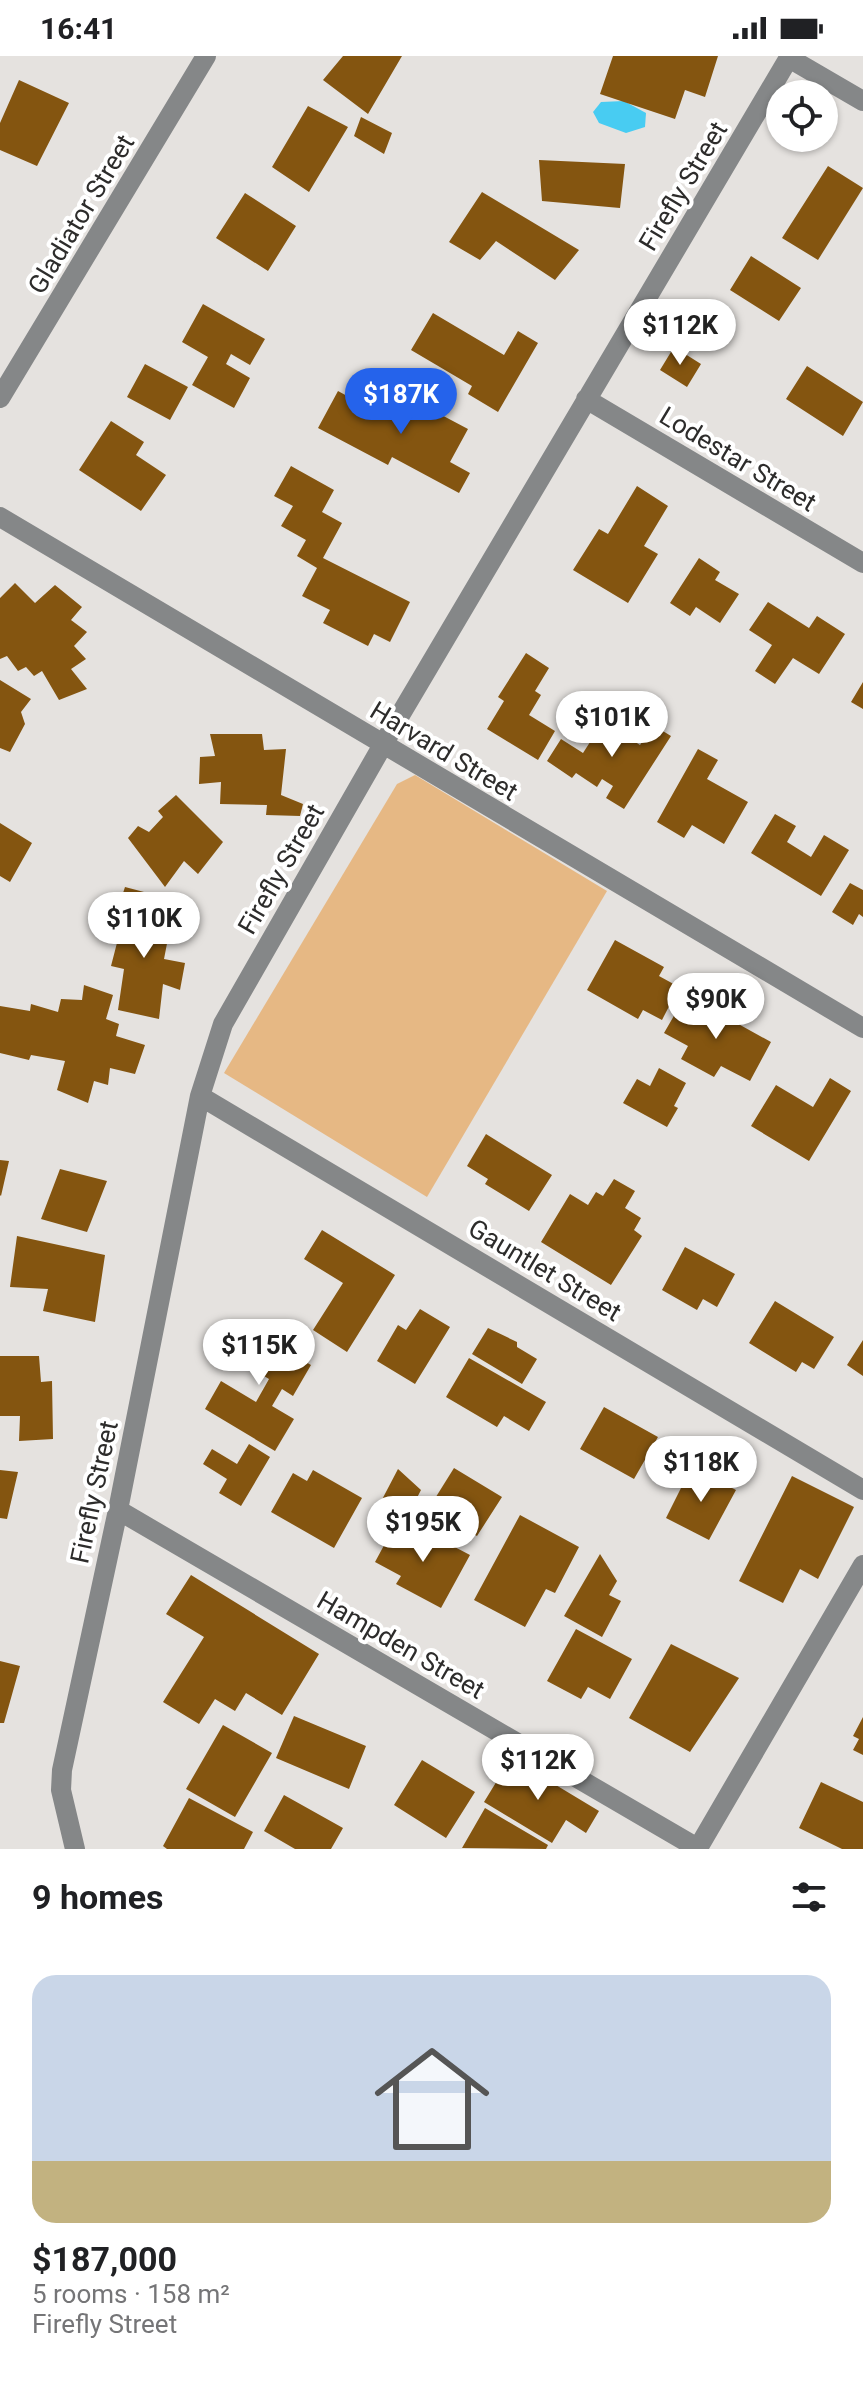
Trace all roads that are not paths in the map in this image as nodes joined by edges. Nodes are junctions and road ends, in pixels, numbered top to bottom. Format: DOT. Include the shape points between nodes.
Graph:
graph roads {
  1 [pos="206,56"];
  2 [pos="790,57"];
  3 [pos="863,101"];
  4 [pos="0,398"];
  5 [pos="586,399"];
  6 [pos="0,517"];
  7 [pos="863,563"];
  8 [pos="383,745"];
  9 [pos="863,1028"];
  10 [pos="200,1096"];
  11 [pos="863,1490"];
  12 [pos="118,1510"];
  13 [pos="863,1565"];
  14 [pos="698,1848"];
  15 [pos="75,1849"];
  1 -- 4 [label="street, Gladiator Street"];
  2 -- 3 [label="street"];
  2 -- 5 [label="street, Firefly Street"];
  5 -- 7 [label="street, Lodestar Street"];
  5 -- 8 [label="street, Firefly Street"];
  6 -- 8 [label="street, Harvard Street"];
  8 -- 9 [label="street, Harvard Street"];
  8 -- 10 [label="street, Firefly Street" via="234,1002"];
  10 -- 11 [label="street, Gauntlet Street"];
  10 -- 12 [label="street, Firefly Street"];
  12 -- 14 [label="street, Hampden Street"];
  12 -- 15 [label="street, Firefly Street" via="62,1770 61,1790"];
  13 -- 14 [label="street"];
}
